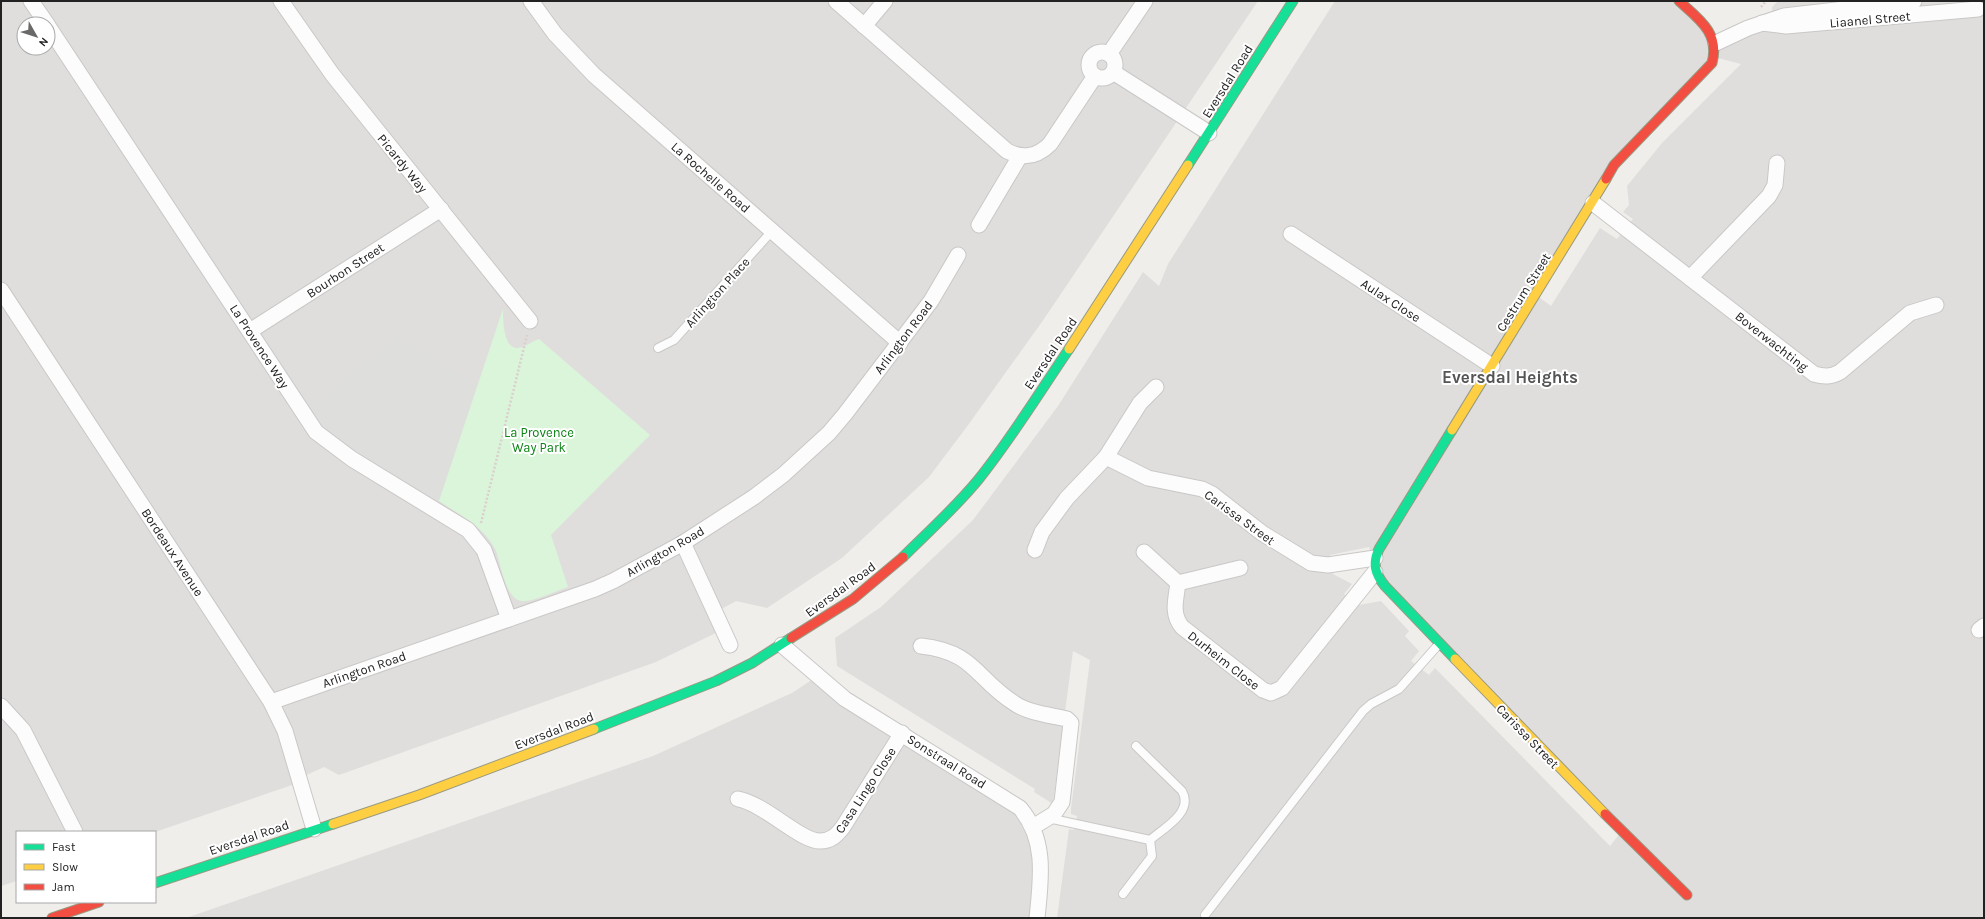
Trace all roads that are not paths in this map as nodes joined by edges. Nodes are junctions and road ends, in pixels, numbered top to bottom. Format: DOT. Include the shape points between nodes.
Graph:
graph roads {
  1 [pos="31,1"];
  2 [pos="281,1"];
  3 [pos="531,1"];
  4 [pos="836,1"];
  5 [pos="886,1"];
  6 [pos="1145,1"];
  7 [pos="1293,1"];
  8 [pos="1679,1"];
  9 [pos="1914,1"];
  10 [pos="1979,7"];
  11 [pos="41,16"];
  12 [pos="1762,23"];
  13 [pos="864,26"];
  14 [pos="56,39"];
  15 [pos="1716,43"];
  16 [pos="1109,54"];
  17 [pos="1113,72"];
  18 [pos="1095,76"];
  19 [pos="1209,133"];
  20 [pos="1020,156"];
  21 [pos="1777,164"];
  22 [pos="1593,203"];
  23 [pos="441,209"];
  24 [pos="979,225"];
  25 [pos="772,231"];
  26 [pos="1291,234"];
  27 [pos="958,255"];
  28 [pos="1690,278"];
  29 [pos="1,290"];
  30 [pos="1936,305"];
  31 [pos="530,321"];
  32 [pos="250,331"];
  33 [pos="900,343"];
  34 [pos="658,348"];
  35 [pos="1492,366"];
  36 [pos="1156,387"];
  37 [pos="1106,457"];
  38 [pos="683,543"];
  39 [pos="1035,550"];
  40 [pos="1144,552"];
  41 [pos="1375,565"];
  42 [pos="1240,568"];
  43 [pos="1178,583"];
  44 [pos="509,619"];
  45 [pos="1440,644"];
  46 [pos="730,645"];
  47 [pos="782,645"];
  48 [pos="921,646"];
  49 [pos="271,702"];
  50 [pos="1,706"];
  51 [pos="902,733"];
  52 [pos="1136,746"];
  53 [pos="738,799"];
  54 [pos="1048,818"];
  55 [pos="1033,827"];
  56 [pos="314,829"];
  57 [pos="74,831"];
  58 [pos="1150,840"];
  59 [pos="156,883"];
  60 [pos="1123,894"];
  61 [pos="1687,895"];
  62 [pos="96,903"];
  63 [pos="1205,915"];
  64 [pos="52,918"];
  65 [pos="1037,918"];
  1 -- 11 [label="street, La Provence Way"];
  2 -- 23 [label="street, Picardy Way" via="332,74"];
  3 -- 25 [label="street, La Rochelle Road" via="555,34 594,75"];
  4 -- 13 [label="street"];
  5 -- 13 [label="street"];
  6 -- 16 [label="street"];
  7 -- 19 [label="street, Eversdal Road"];
  8 -- 15 [label="street" via="1711,33"];
  9 -- 12 [label="street, Liaanel Street" via="1784,16"];
  10 -- 12 [label="street, Liaanel Street" via="1786,26"];
  12 -- 15 [label="street, Liaanel Street"];
  13 -- 20 [label="street" via="1007,151"];
  14 -- 32 [label="street, La Provence Way"];
  15 -- 22 [label="street, Cestrum Street" via="1715,56 1708,69 1614,165"];
  16 -- 17 [label="street" via="1115,64"];
  16 -- 18 [label="street" via="1101,52 1093,57 1090,69"];
  17 -- 18 [label="street" via="1106,77"];
  17 -- 19 [label="street"];
  18 -- 20 [label="street" via="1050,144 1038,153"];
  19 -- 47 [label="street, Eversdal Road" via="1058,365 978,480 945,516 881,576 847,603"];
  20 -- 24 [label="street"];
  21 -- 28 [label="street" via="1775,185 1769,196"];
  22 -- 28 [label="street, Boverwachting"];
  22 -- 35 [label="street, Cestrum Street"];
  23 -- 31 [label="street, Picardy Way"];
  23 -- 32 [label="street, Bourbon Street"];
  25 -- 33 [label="street, La Rochelle Road"];
  25 -- 34 [label="lane, Arlington Place" via="674,340"];
  26 -- 35 [label="street, Aulax Close"];
  27 -- 33 [label="street, Arlington Road" via="931,301"];
  28 -- 30 [label="street, Boverwachting" via="1814,374 1827,377 1840,372 1910,313"];
  29 -- 49 [label="street, Bordeaux Avenue"];
  32 -- 44 [label="street, La Provence Way" via="316,432 352,459 458,523 477,540 484,550"];
  33 -- 38 [label="street, Arlington Road" via="846,414 783,475"];
  35 -- 41 [label="street, Cestrum Street"];
  36 -- 37 [label="street" via="1140,403"];
  37 -- 39 [label="street" via="1067,498 1042,532"];
  37 -- 41 [label="street, Carissa Street" via="1148,478 1202,489 1212,494 1268,537 1311,563"];
  38 -- 44 [label="street, Arlington Road" via="613,581"];
  38 -- 46 [label="street"];
  40 -- 43 [label="street"];
  41 -- 43 [label="street, Durheim Close" via="1282,688 1271,693 1263,690 1182,627 1175,612"];
  41 -- 45 [label="street, Carissa Street" via="1382,583"];
  42 -- 43 [label="street"];
  44 -- 49 [label="street, Arlington Road"];
  45 -- 61 [label="street, Carissa Street"];
  45 -- 63 [label="lane" via="1399,689 1363,711"];
  47 -- 51 [label="street, Sonstraal Road" via="838,693"];
  47 -- 56 [label="street, Eversdal Road" via="716,681 663,703 419,794"];
  48 -- 54 [label="street" via="946,650 964,659 1021,707 1069,721 1072,727 1062,802"];
  49 -- 56 [label="street, Bordeaux Avenue" via="285,731"];
  50 -- 57 [label="street" via="23,730"];
  51 -- 53 [label="street, Casa Lingo Close" via="843,828 834,838 819,841 806,837 758,806"];
  51 -- 55 [label="street, Sonstraal Road" via="1012,802 1024,813"];
  52 -- 58 [label="lane" via="1182,791 1185,798 1185,806 1181,813"];
  54 -- 55 [label="street"];
  54 -- 58 [label="lane"];
  55 -- 65 [label="street, Sonstraal Road" via="1039,845 1041,873"];
  56 -- 59 [label="street, Eversdal Road"];
  58 -- 60 [label="lane" via="1152,856"];
  62 -- 64 [label="street"];
}
